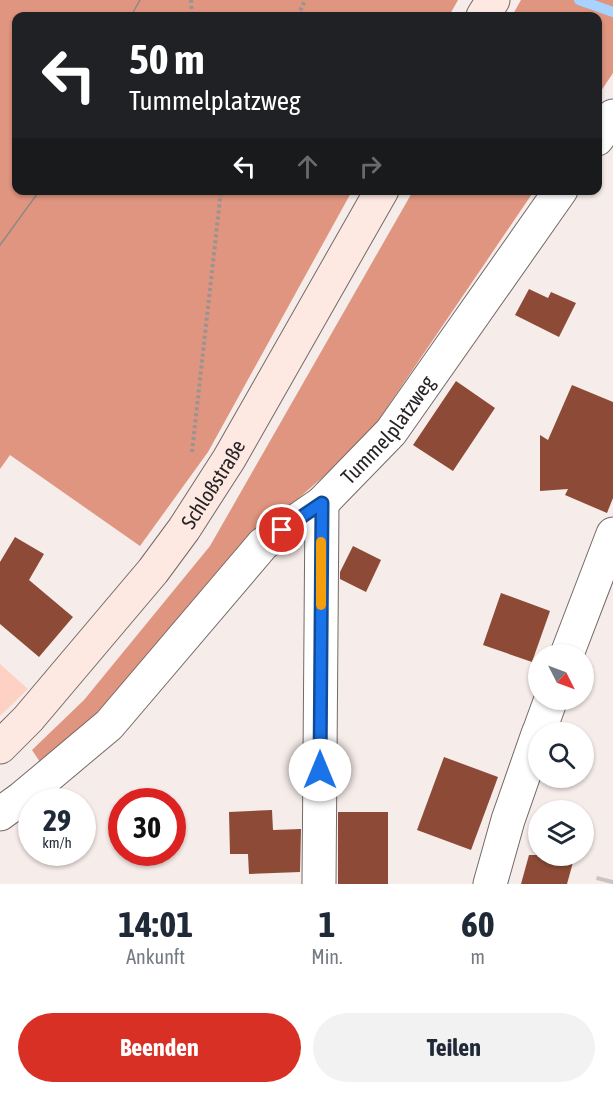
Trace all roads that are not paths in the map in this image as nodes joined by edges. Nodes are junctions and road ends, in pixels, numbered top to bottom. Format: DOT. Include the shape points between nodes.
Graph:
graph roads {
  1 [pos="613,116"];
  2 [pos="602,132"];
  3 [pos="379,195"];
  4 [pos="557,195"];
  5 [pos="322,503"];
  6 [pos="613,534"];
  7 [pos="571,644"];
  8 [pos="0,747"];
  9 [pos="528,764"];
  10 [pos="0,814"];
  11 [pos="319,884"];
  12 [pos="490,884"];
  1 -- 2 [label="street"];
  3 -- 8 [label="main road, Schloßstraße" via="229,459 184,529 35,711"];
  4 -- 5 [label="street, Tummelplatzweg" via="391,432"];
  5 -- 10 [label="street, Tummelplatzweg" via="263,544 109,725"];
  5 -- 11 [label="street"];
  6 -- 7 [label="street"];
  9 -- 12 [label="street"];
}
